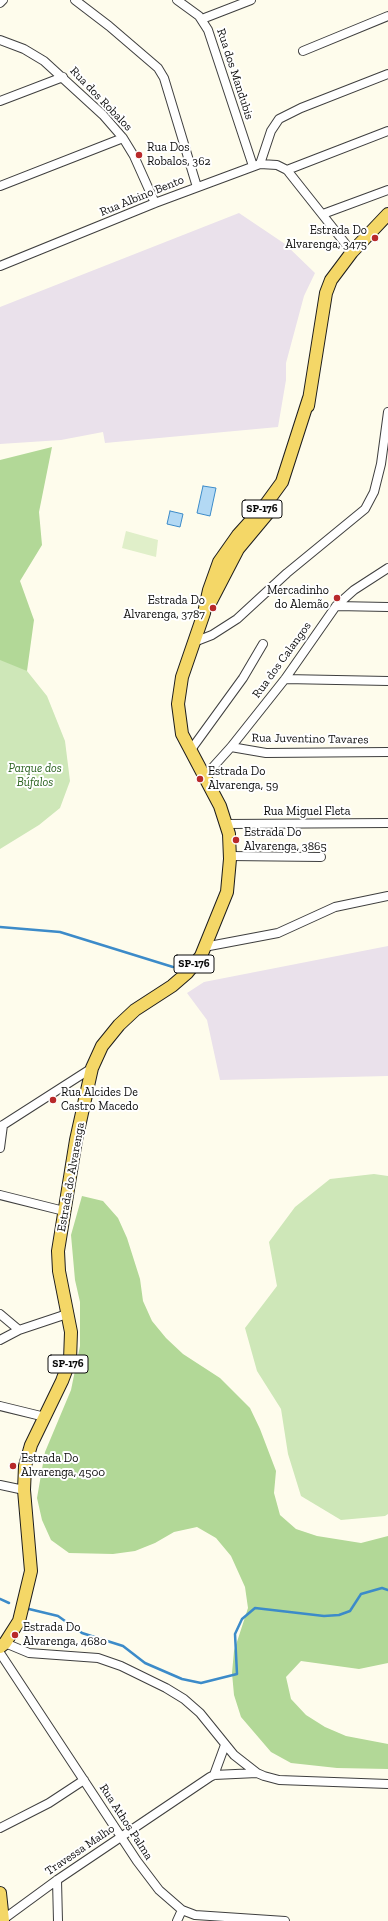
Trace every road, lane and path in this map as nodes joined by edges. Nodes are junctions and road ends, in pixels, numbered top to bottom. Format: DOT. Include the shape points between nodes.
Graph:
graph roads {
  1 [pos="4,0"];
  2 [pos="75,0"];
  3 [pos="251,0"];
  4 [pos="182,2"];
  5 [pos="0,3"];
  6 [pos="388,16"];
  7 [pos="202,19"];
  8 [pos="0,40"];
  9 [pos="303,51"];
  10 [pos="388,74"];
  11 [pos="63,77"];
  12 [pos="0,102"];
  13 [pos="388,131"];
  14 [pos="123,138"];
  15 [pos="257,165"];
  16 [pos="287,170"];
  17 [pos="0,186"];
  18 [pos="196,187"];
  19 [pos="388,190"];
  20 [pos="155,203"];
  21 [pos="323,214"];
  22 [pos="388,214"];
  23 [pos="352,252"];
  24 [pos="0,266"];
  25 [pos="388,412"];
  26 [pos="388,568"];
  27 [pos="336,606"];
  28 [pos="388,607"];
  29 [pos="194,642"];
  30 [pos="263,644"];
  31 [pos="285,679"];
  32 [pos="388,681"];
  33 [pos="231,747"];
  34 [pos="190,751"];
  35 [pos="388,752"];
  36 [pos="204,777"];
  37 [pos="388,823"];
  38 [pos="226,824"];
  39 [pos="230,856"];
  40 [pos="322,857"];
  41 [pos="388,896"];
  42 [pos="204,947"];
  43 [pos="92,1068"];
  44 [pos="2,1126"];
  45 [pos="0,1148"];
  46 [pos="0,1195"];
  47 [pos="64,1211"];
  48 [pos="0,1314"];
  49 [pos="67,1314"];
  50 [pos="19,1330"];
  51 [pos="0,1340"];
  52 [pos="0,1406"];
  53 [pos="45,1417"];
  54 [pos="0,1485"];
  55 [pos="24,1490"];
  56 [pos="2,1648"];
  57 [pos="225,1745"];
  58 [pos="257,1773"];
  59 [pos="214,1775"];
  60 [pos="84,1780"];
  61 [pos="388,1784"];
  62 [pos="0,1828"];
  63 [pos="121,1837"];
  64 [pos="57,1880"];
  65 [pos="0,1893"];
  66 [pos="182,1910"];
  67 [pos="3,1920"];
  68 [pos="58,1921"];
  69 [pos="177,1921"];
  70 [pos="285,1921"];
  1 -- 5 [label="street"];
  2 -- 18 [label="street" via="110,26 158,68 164,78"];
  3 -- 7 [label="street"];
  4 -- 7 [label="street, Rua dos Mandubis"];
  6 -- 9 [label="street"];
  7 -- 15 [label="street, Rua dos Mandubis"];
  8 -- 11 [label="street, Rua dos Robalos" via="24,49"];
  10 -- 15 [label="street" via="301,108 280,119 271,131"];
  11 -- 12 [label="street"];
  11 -- 14 [label="street, Rua dos Robalos"];
  13 -- 16 [label="street"];
  14 -- 17 [label="street"];
  14 -- 20 [label="street, Rua dos Robalos"];
  15 -- 16 [label="street, Rua Albino Bento" via="276,165"];
  15 -- 18 [label="street, Rua Albino Bento"];
  16 -- 21 [label="street"];
  18 -- 20 [label="street, Rua Albino Bento"];
  19 -- 21 [label="street"];
  20 -- 24 [label="street, Rua Albino Bento"];
  21 -- 23 [label="street"];
  22 -- 23 [label="main road, Estrada do Alvarenga / SP-176"];
  23 -- 29 [label="main road, Estrada do Alvarenga / SP-176" via="331,280 326,293 309,398 282,482 238,534 219,562 208,590 204,613"];
  25 -- 29 [label="street" via="379,471 374,492 365,509 237,618 212,635"];
  26 -- 27 [label="street, Rua dos Calangos" via="354,590"];
  27 -- 28 [label="street"];
  27 -- 31 [label="street, Rua dos Calangos"];
  29 -- 34 [label="main road, Estrada do Alvarenga / SP-176" via="182,677 178,704 182,734"];
  30 -- 34 [label="street" via="243,678"];
  31 -- 32 [label="street"];
  31 -- 33 [label="street, Rua dos Calangos"];
  33 -- 35 [label="street, Rua Juventino Tavares" via="266,753"];
  33 -- 36 [label="street, Rua dos Calangos"];
  34 -- 36 [label="main road, Estrada do Alvarenga / SP-176"];
  36 -- 38 [label="main road, Estrada do Alvarenga / SP-176" via="220,806"];
  37 -- 38 [label="street, Rua Miguel Fleta"];
  38 -- 39 [label="main road, Estrada do Alvarenga / SP-176"];
  39 -- 40 [label="street"];
  39 -- 42 [label="main road, Estrada do Alvarenga / SP-176" via="227,892"];
  41 -- 42 [label="street" via="335,907 278,933"];
  42 -- 43 [label="main road, Estrada do Alvarenga / SP-176" via="187,973 135,1010 119,1025 102,1046"];
  43 -- 44 [label="street"];
  43 -- 47 [label="main road, Estrada do Alvarenga / SP-176"];
  44 -- 45 [label="street"];
  46 -- 47 [label="street"];
  47 -- 49 [label="main road, Estrada do Alvarenga / SP-176" via="58,1251"];
  48 -- 50 [label="street"];
  49 -- 50 [label="street"];
  49 -- 53 [label="main road, Estrada do Alvarenga / SP-176" via="71,1332 70,1360"];
  50 -- 51 [label="street"];
  52 -- 53 [label="street"];
  53 -- 55 [label="main road, Estrada do Alvarenga / SP-176" via="31,1445 25,1466"];
  54 -- 55 [label="street"];
  55 -- 56 [label="main road, Estrada do Alvarenga / SP-176" via="30,1571 19,1621"];
  56 -- 57 [label="street" via="29,1653 98,1658 121,1666 184,1699 200,1713"];
  56 -- 60 [label="street, Rua Athos Palma"];
  57 -- 58 [label="street"];
  57 -- 59 [label="street"];
  58 -- 59 [label="street"];
  58 -- 61 [label="street" via="280,1780"];
  59 -- 63 [label="street, Travessa Malho"];
  60 -- 62 [label="street" via="49,1804"];
  60 -- 63 [label="street, Rua Athos Palma"];
  63 -- 64 [label="street, Travessa Malho"];
  63 -- 66 [label="street, Rua Athos Palma" via="152,1882"];
  64 -- 67 [label="street, Travessa Malho"];
  64 -- 68 [label="street"];
  65 -- 67 [label="main road"];
  66 -- 69 [label="street"];
  66 -- 70 [label="street, Rua Athos Palma" via="212,1917"];
}
